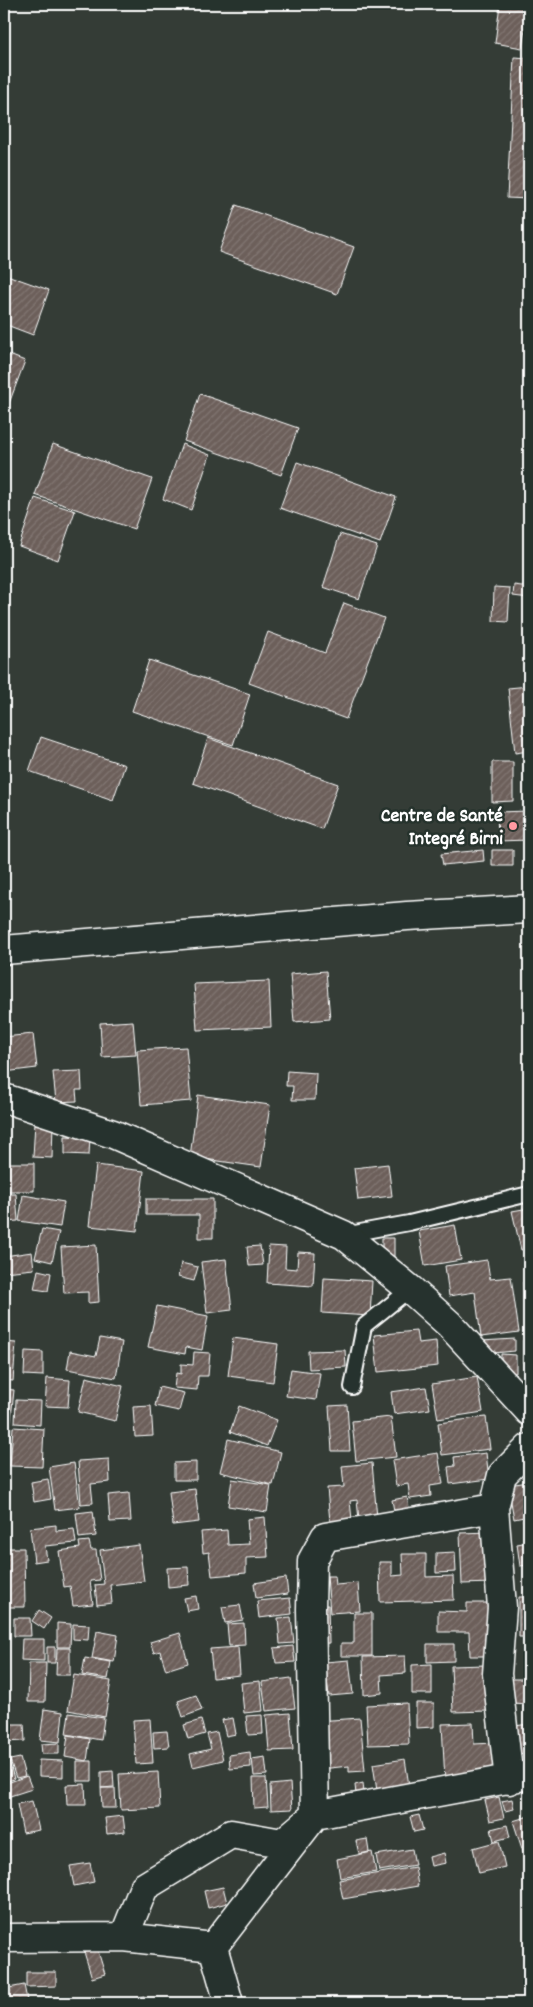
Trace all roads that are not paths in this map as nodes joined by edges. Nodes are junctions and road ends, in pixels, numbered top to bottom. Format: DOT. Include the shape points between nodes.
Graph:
graph roads {
  1 [pos="529,909"];
  2 [pos="4,950"];
  3 [pos="4,1098"];
  4 [pos="529,1194"];
  5 [pos="344,1235"];
  6 [pos="410,1289"];
  7 [pos="352,1387"];
  8 [pos="529,1411"];
  9 [pos="529,1448"];
  10 [pos="494,1508"];
  11 [pos="519,1778"];
  12 [pos="315,1815"];
  13 [pos="124,1937"];
  14 [pos="4,1938"];
  15 [pos="213,1948"];
  16 [pos="229,2003"];
  1 -- 2 [label="street" via="407,916"];
  3 -- 5 [label="street" via="113,1134"];
  4 -- 5 [label="lane" via="409,1224"];
  5 -- 6 [label="street"];
  6 -- 7 [label="lane" via="364,1326"];
  6 -- 8 [label="street" via="449,1324"];
  9 -- 10 [label="street" via="502,1475"];
  10 -- 11 [label="street" via="502,1608 497,1674"];
  10 -- 12 [label="street" via="324,1537 312,1561"];
  11 -- 12 [label="street"];
  12 -- 13 [label="street" via="282,1843 231,1834 144,1887"];
  12 -- 15 [label="street"];
  13 -- 14 [label="street"];
  13 -- 15 [label="street"];
  15 -- 16 [label="street"];
}
